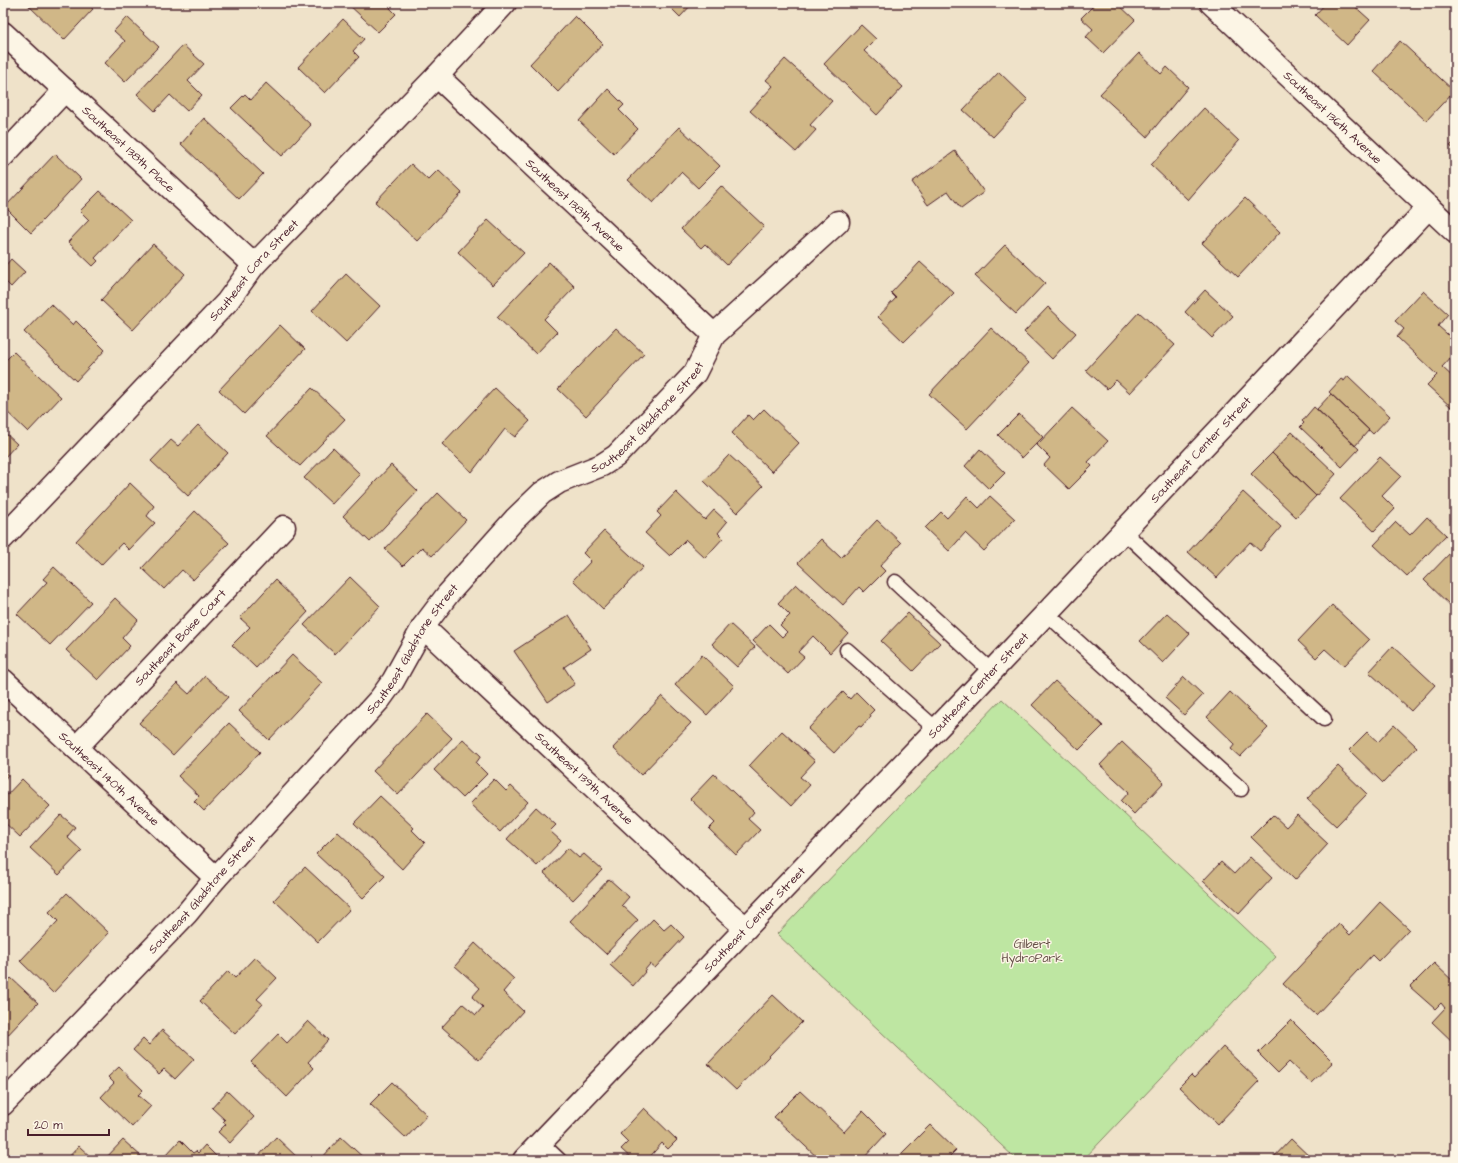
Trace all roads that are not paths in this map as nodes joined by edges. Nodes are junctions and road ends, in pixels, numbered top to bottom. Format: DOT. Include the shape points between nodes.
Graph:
graph roads {
  1 [pos="505,3"];
  2 [pos="1211,3"];
  3 [pos="3,33"];
  4 [pos="436,76"];
  5 [pos="65,90"];
  6 [pos="3,156"];
  7 [pos="1429,207"];
  8 [pos="838,222"];
  9 [pos="1455,232"];
  10 [pos="254,265"];
  11 [pos="714,335"];
  12 [pos="284,527"];
  13 [pos="1123,531"];
  14 [pos="3,538"];
  15 [pos="895,582"];
  16 [pos="1046,613"];
  17 [pos="423,627"];
  18 [pos="846,650"];
  19 [pos="991,671"];
  20 [pos="3,680"];
  21 [pos="1324,719"];
  22 [pos="936,729"];
  23 [pos="76,748"];
  24 [pos="1241,789"];
  25 [pos="216,878"];
  26 [pos="746,928"];
  27 [pos="3,1104"];
  28 [pos="540,1143"];
  29 [pos="524,1160"];
  30 [pos="559,1160"];
  1 -- 4 [label="street, Southeast Cora Street"];
  2 -- 7 [label="street, Southeast 136th Avenue"];
  3 -- 5 [label="street, Southeast 138th Place"];
  4 -- 10 [label="street, Southeast Cora Street"];
  4 -- 11 [label="street, Southeast 138th Avenue"];
  5 -- 6 [label="street"];
  5 -- 10 [label="street, Southeast 138th Place"];
  7 -- 9 [label="street, Southeast 136th Avenue"];
  7 -- 13 [label="street, Southeast Center Street"];
  8 -- 11 [label="street, Southeast Gladstone Street"];
  10 -- 14 [label="street, Southeast Cora Street" via="227,302"];
  11 -- 17 [label="street, Southeast Gladstone Street" via="695,373 616,456 602,465 559,482 542,493 448,594"];
  12 -- 23 [label="street, Southeast Boise Court"];
  13 -- 16 [label="street, Southeast Center Street"];
  13 -- 21 [label="lane"];
  15 -- 19 [label="lane"];
  16 -- 19 [label="street, Southeast Center Street"];
  16 -- 24 [label="lane"];
  17 -- 25 [label="street, Southeast Gladstone Street" via="380,699"];
  17 -- 26 [label="street, Southeast 139th Avenue"];
  18 -- 22 [label="lane"];
  19 -- 22 [label="street, Southeast Center Street"];
  20 -- 23 [label="street, Southeast 140th Avenue"];
  22 -- 26 [label="street, Southeast Center Street"];
  23 -- 25 [label="street, Southeast 140th Avenue"];
  25 -- 27 [label="street, Southeast Gladstone Street" via="187,914"];
  26 -- 28 [label="street, Southeast Center Street"];
  28 -- 29 [label="street, Southeast Center Street"];
  28 -- 30 [label="lane"];
}
